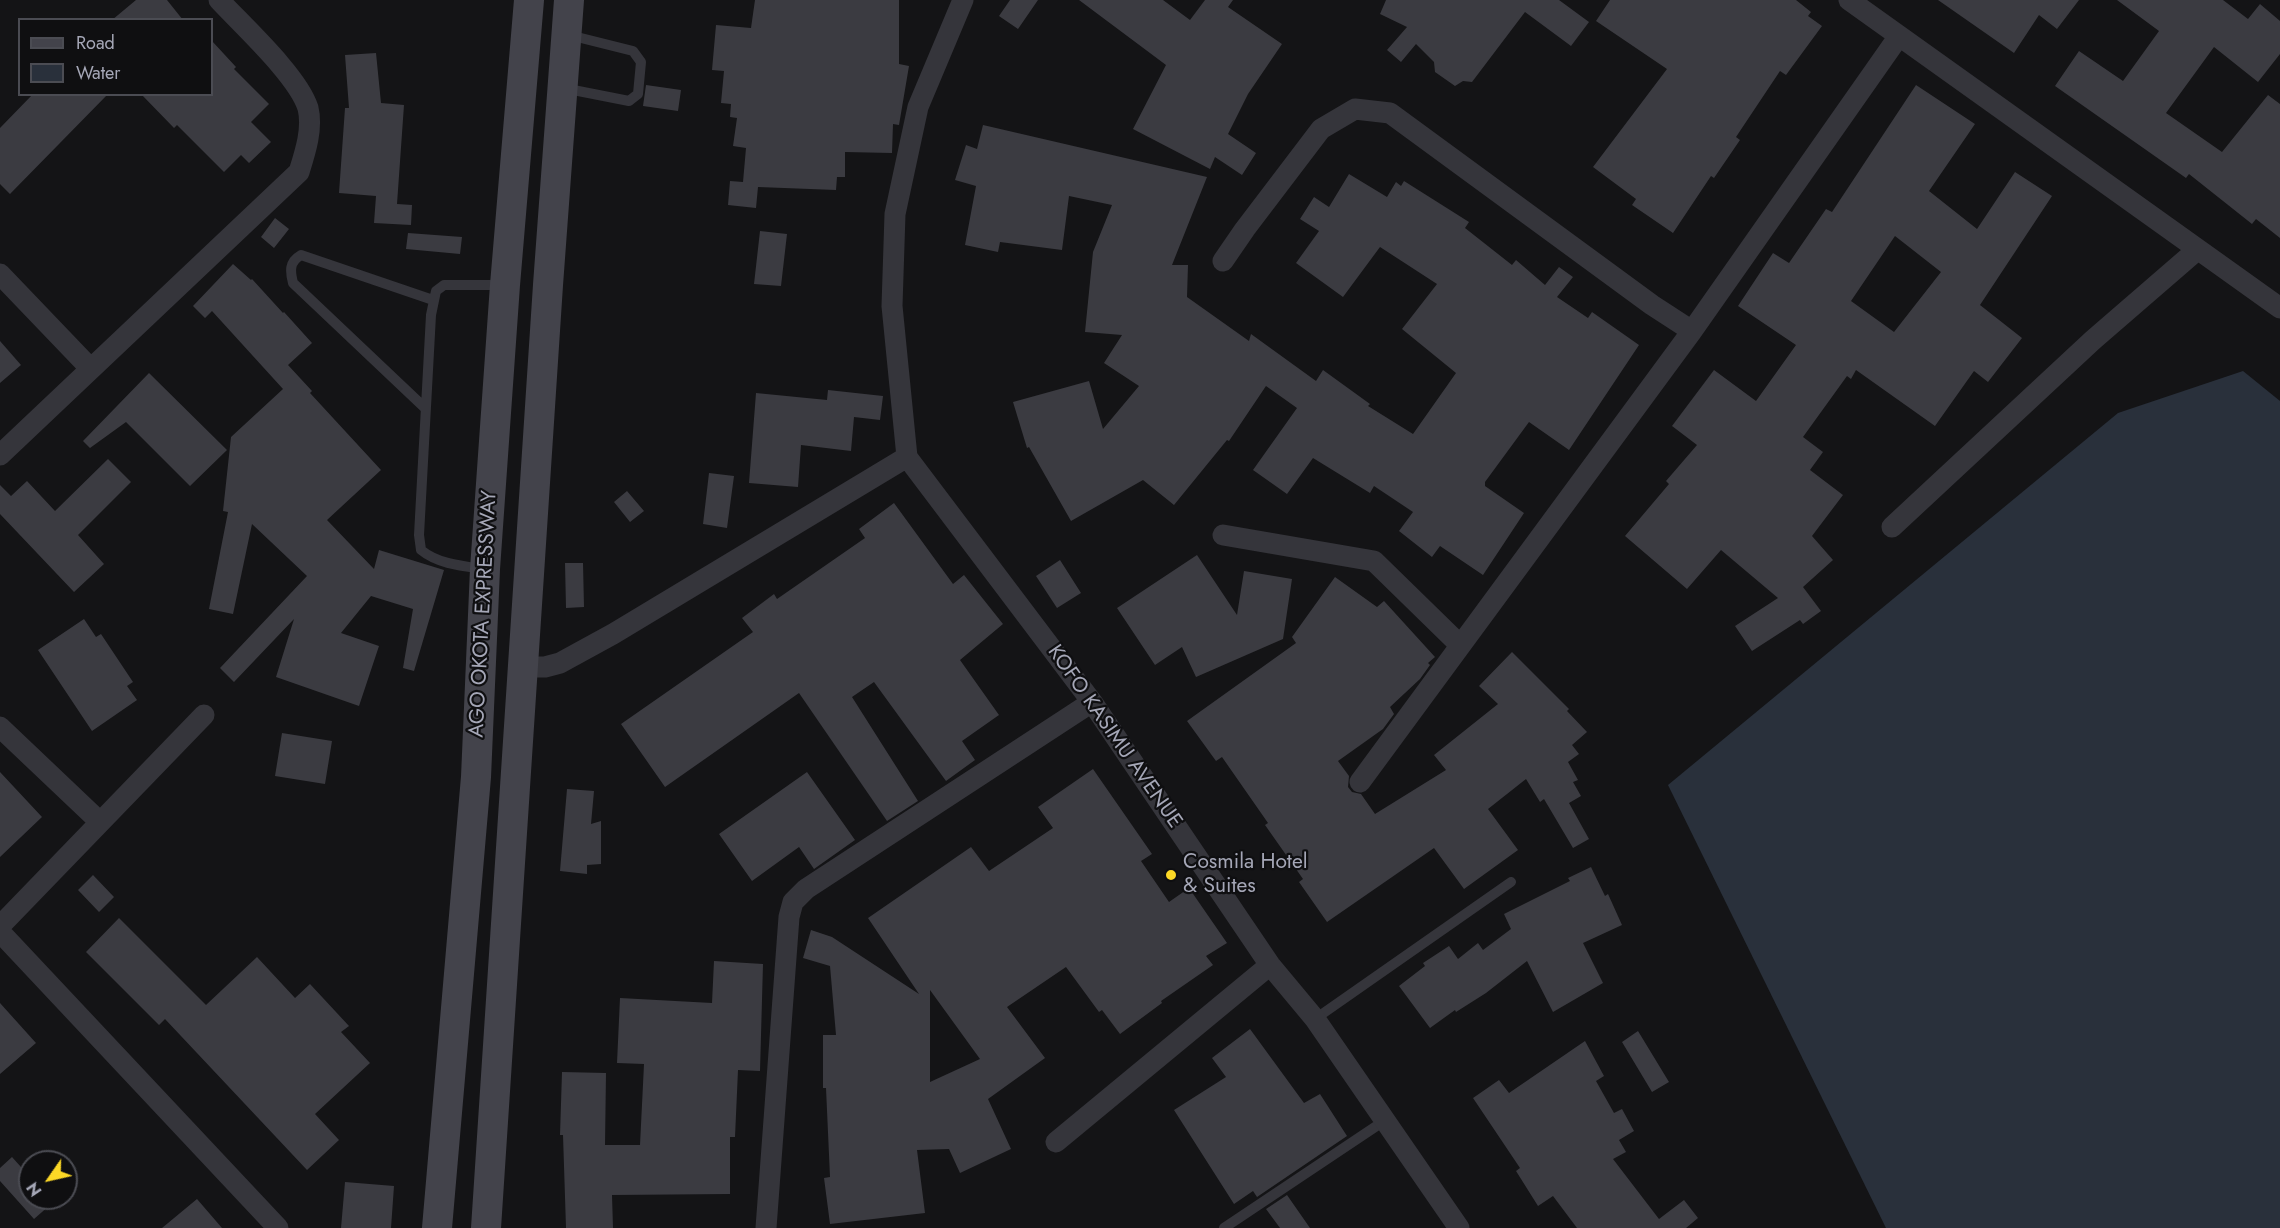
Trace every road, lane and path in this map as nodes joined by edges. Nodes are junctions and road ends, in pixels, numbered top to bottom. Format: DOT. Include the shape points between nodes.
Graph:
graph roads {
  1 [pos="219,0"];
  2 [pos="530,0"];
  3 [pos="569,0"];
  4 [pos="963,0"];
  5 [pos="1849,0"];
  6 [pos="567,34"];
  7 [pos="1899,36"];
  8 [pos="563,88"];
  9 [pos="2198,250"];
  10 [pos="1223,261"];
  11 [pos="0,274"];
  12 [pos="505,285"];
  13 [pos="433,300"];
  14 [pos="2280,308"];
  15 [pos="1692,330"];
  16 [pos="90,368"];
  17 [pos="425,408"];
  18 [pos="0,455"];
  19 [pos="908,457"];
  20 [pos="1892,527"];
  21 [pos="1223,535"];
  22 [pos="486,569"];
  23 [pos="1460,645"];
  24 [pos="524,667"];
  25 [pos="1092,702"];
  26 [pos="204,715"];
  27 [pos="0,727"];
  28 [pos="1360,782"];
  29 [pos="100,822"];
  30 [pos="1510,882"];
  31 [pos="0,926"];
  32 [pos="0,932"];
  33 [pos="1270,965"];
  34 [pos="1315,1019"];
  35 [pos="1384,1121"];
  36 [pos="1056,1142"];
  37 [pos="278,1228"];
  38 [pos="437,1228"];
  39 [pos="486,1228"];
  40 [pos="766,1228"];
  41 [pos="1224,1228"];
  42 [pos="1459,1228"];
  1 -- 16 [label="street" via="289,74 308,108 308,140 299,172"];
  2 -- 12 [label="main road, AGO OKOTA EXPRESSWAY"];
  3 -- 6 [label="main road, AGO OKOTA EXPRESSWAY"];
  4 -- 19 [label="street" via="918,107 895,214 892,306"];
  5 -- 7 [label="street"];
  6 -- 8 [label="main road, AGO OKOTA EXPRESSWAY"];
  6 -- 8 [label="lane" via="633,51 641,62 638,94 629,101"];
  7 -- 9 [label="street"];
  7 -- 15 [label="street"];
  8 -- 24 [label="main road, AGO OKOTA EXPRESSWAY"];
  9 -- 14 [label="street"];
  9 -- 20 [label="street" via="2093,340"];
  10 -- 15 [label="street" via="1321,129 1355,109 1390,113 1652,305"];
  11 -- 16 [label="street"];
  12 -- 13 [label="lane" via="444,285"];
  12 -- 22 [label="main road, AGO OKOTA EXPRESSWAY"];
  13 -- 17 [label="lane"];
  13 -- 17 [label="lane" via="301,255 292,262 293,283"];
  15 -- 23 [label="street"];
  16 -- 18 [label="street"];
  17 -- 22 [label="lane" via="421,550 429,557 459,566"];
  19 -- 24 [label="street" via="569,658 545,667"];
  19 -- 25 [label="street, KOFO KASIMU AVENUE"];
  21 -- 23 [label="street" via="1374,561"];
  22 -- 38 [label="main road, AGO OKOTA EXPRESSWAY" via="476,777"];
  23 -- 28 [label="street"];
  24 -- 39 [label="main road, AGO OKOTA EXPRESSWAY"];
  25 -- 33 [label="street, KOFO KASIMU AVENUE"];
  25 -- 40 [label="street" via="806,889 793,902"];
  26 -- 29 [label="street"];
  27 -- 29 [label="street"];
  29 -- 31 [label="street"];
  30 -- 34 [label="lane"];
  32 -- 37 [label="street"];
  33 -- 34 [label="street, KOFO KASIMU AVENUE"];
  33 -- 36 [label="street"];
  34 -- 35 [label="street, KOFO KASIMU AVENUE"];
  35 -- 41 [label="lane"];
  35 -- 42 [label="street, KOFO KASIMU AVENUE"];
}
